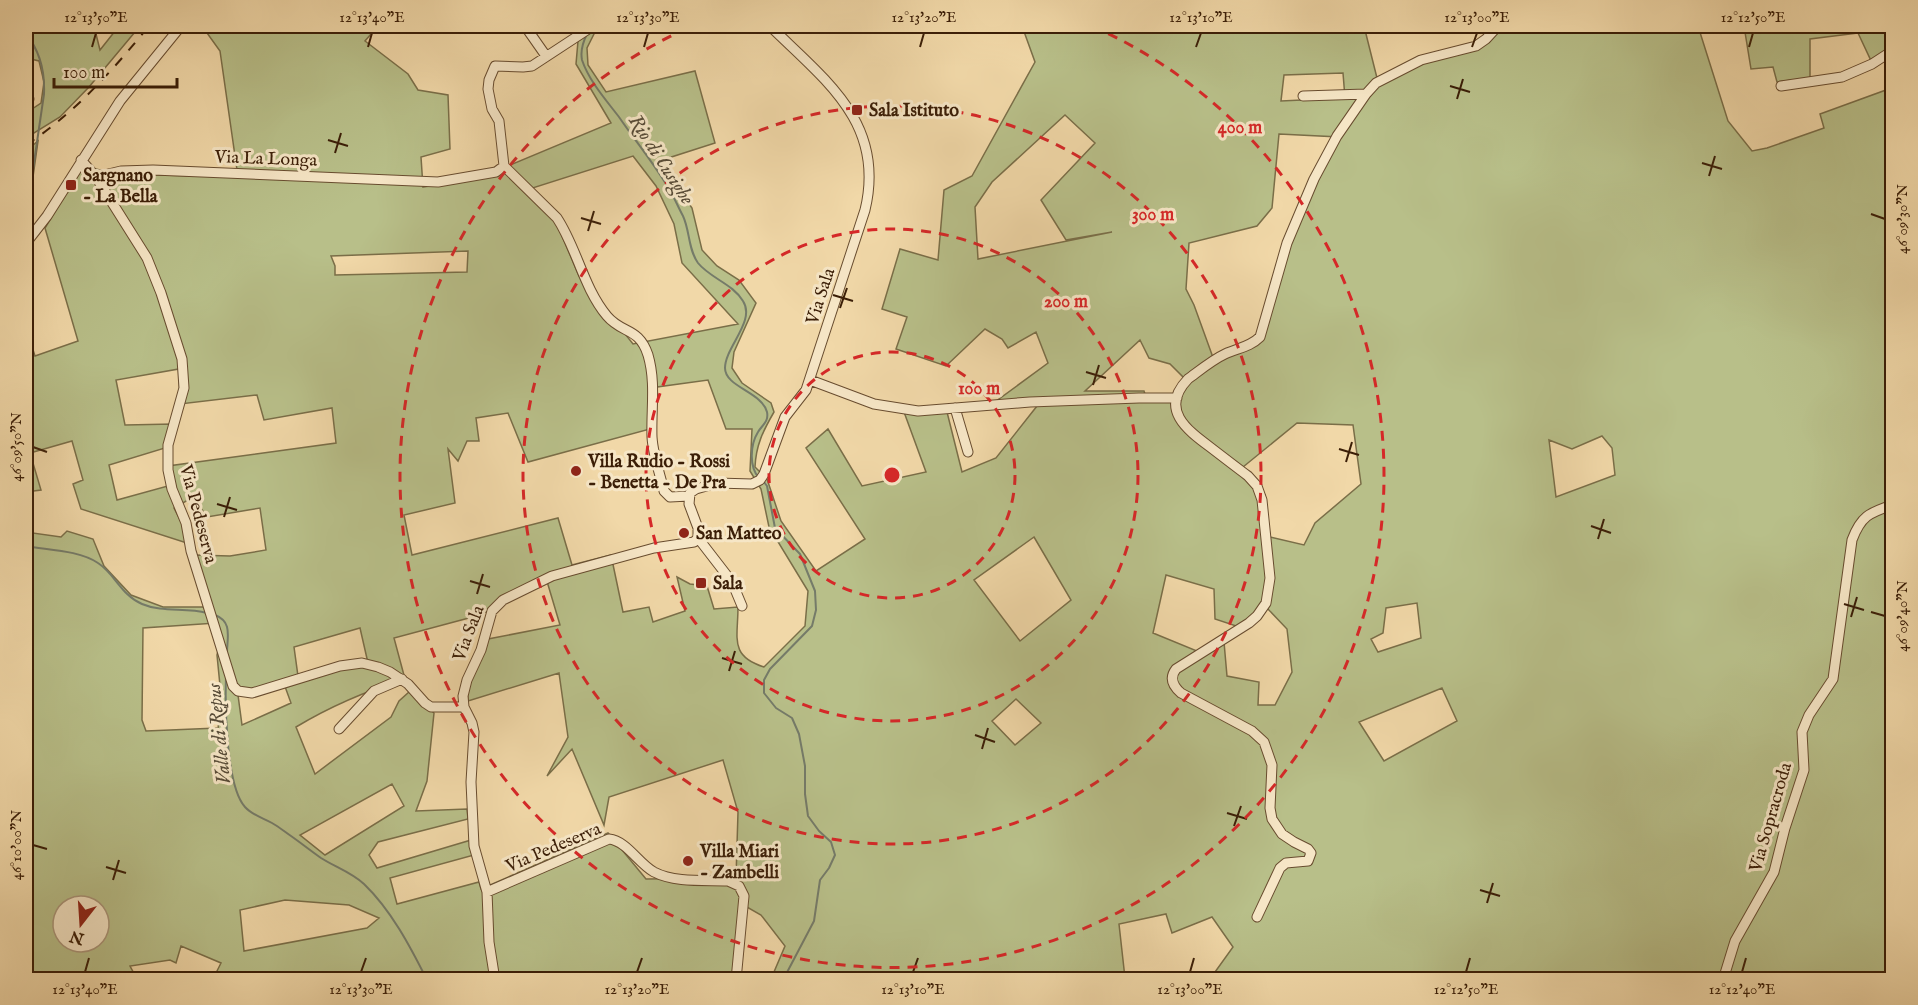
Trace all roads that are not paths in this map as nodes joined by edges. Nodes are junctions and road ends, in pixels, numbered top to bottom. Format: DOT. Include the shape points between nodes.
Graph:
graph roads {
  1 [pos="181,26"];
  2 [pos="525,26"];
  3 [pos="593,26"];
  4 [pos="770,26"];
  5 [pos="1498,26"];
  6 [pos="1893,51"];
  7 [pos="546,56"];
  8 [pos="1782,86"];
  9 [pos="1366,94"];
  10 [pos="1303,96"];
  11 [pos="81,160"];
  12 [pos="504,166"];
  13 [pos="96,177"];
  14 [pos="28,240"];
  15 [pos="810,380"];
  16 [pos="1177,398"];
  17 [pos="955,408"];
  18 [pos="968,452"];
  19 [pos="689,496"];
  20 [pos="1893,505"];
  21 [pos="698,538"];
  22 [pos="742,606"];
  23 [pos="402,679"];
  24 [pos="464,707"];
  25 [pos="339,729"];
  26 [pos="487,892"];
  27 [pos="1257,917"];
  28 [pos="495,980"];
  29 [pos="736,980"];
  30 [pos="1723,980"];
  1 -- 11 [label="street" via="120,101"];
  2 -- 7 [label="street"];
  3 -- 7 [label="street"];
  4 -- 15 [label="street, Via Sala" via="836,90 860,128 869,158 870,186 865,210"];
  5 -- 9 [label="street" via="1476,46 1421,60 1376,83"];
  6 -- 8 [label="street" via="1842,77"];
  7 -- 12 [label="street" via="528,67 497,65 492,69 489,94 499,121"];
  9 -- 10 [label="street"];
  9 -- 16 [label="street" via="1337,136 1311,186 1287,243 1260,337 1247,347 1224,354 1188,379"];
  11 -- 13 [label="street, Via Pedeserva"];
  11 -- 14 [label="street"];
  12 -- 13 [label="street, Via La Longa" via="496,172 438,183 153,170"];
  12 -- 19 [label="street" via="557,218 607,315 640,338 649,358 652,438 664,491 670,497"];
  13 -- 23 [label="street, Via Pedeserva" via="147,258 182,359 184,388 168,445 168,470 236,689 247,693 362,663"];
  15 -- 17 [label="street" via="874,404 918,411"];
  15 -- 19 [label="street, Via Sala" via="803,397 785,417 764,474 756,482 717,483 696,489"];
  16 -- 17 [label="street"];
  16 -- 27 [label="street" via="1183,426 1248,476 1262,500 1270,578 1263,609 1249,623 1176,669 1172,677 1181,693 1252,731 1264,742 1272,765 1272,819 1282,834 1311,854 1308,861 1286,863 1280,868"];
  17 -- 18 [label="street"];
  19 -- 21 [label="street"];
  20 -- 30 [label="street, Via Sopracroda" via="1863,519 1852,540 1833,679 1802,732 1804,770 1774,872 1735,941"];
  21 -- 22 [label="street" via="732,582"];
  21 -- 24 [label="street, Via Sala" via="552,576 498,602 490,614 481,650 465,687"];
  23 -- 24 [label="street, Via Pedeserva" via="431,707"];
  23 -- 25 [label="street" via="374,691"];
  24 -- 26 [label="street, Via Pedeserva" via="474,732 474,846"];
  26 -- 28 [label="street, Via Pedeserva"];
  26 -- 29 [label="street, Via Pedeserva" via="614,839 658,874 728,881 739,886 744,896"];
}
